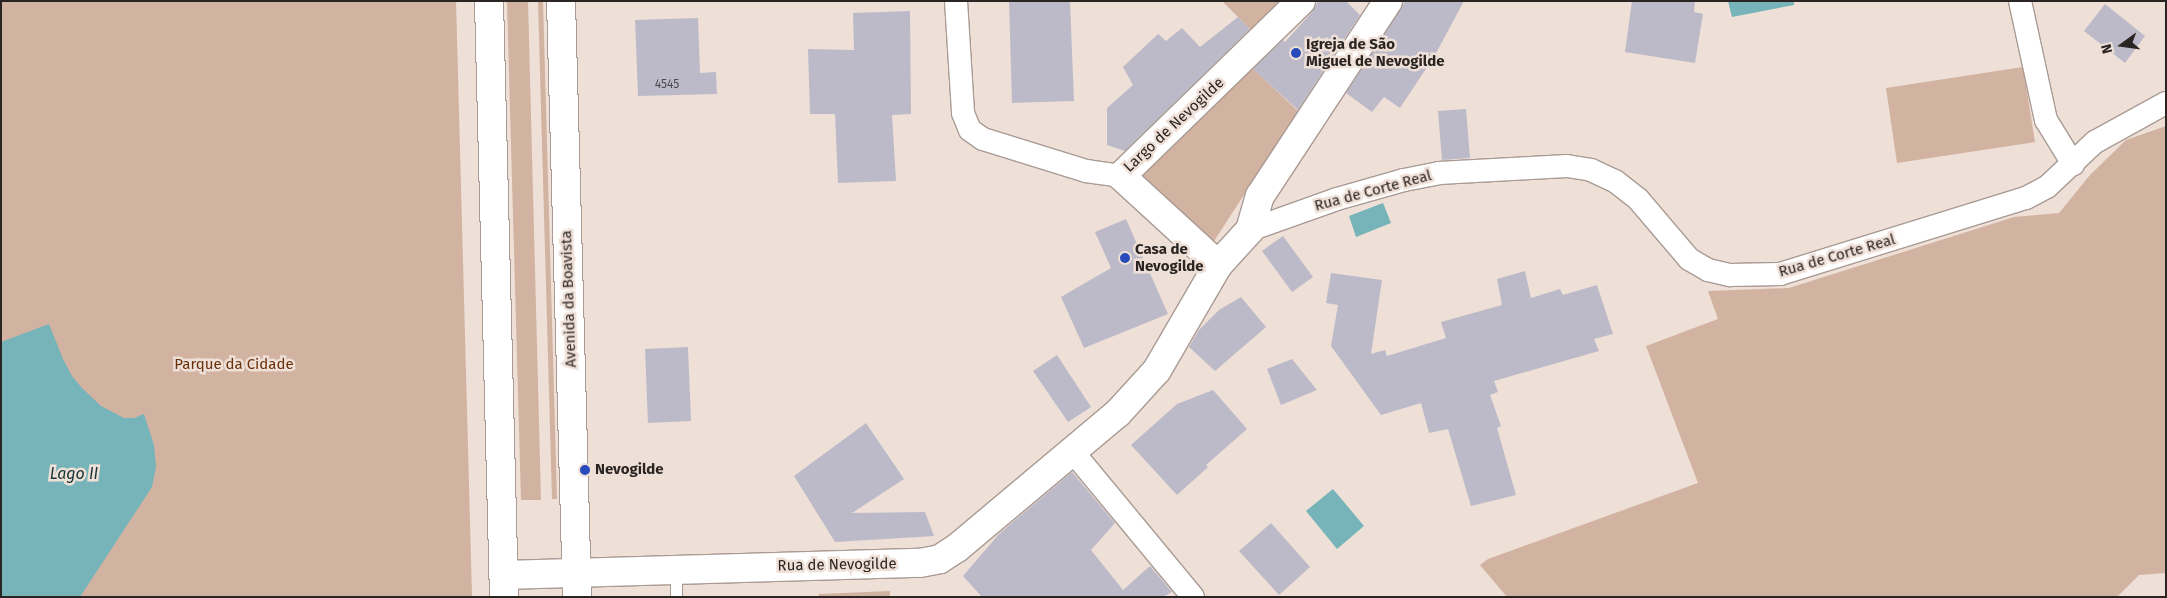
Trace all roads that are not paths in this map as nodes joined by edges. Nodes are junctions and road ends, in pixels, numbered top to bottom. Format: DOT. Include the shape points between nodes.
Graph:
graph roads {
  1 [pos="489,1"];
  2 [pos="560,1"];
  3 [pos="956,1"];
  4 [pos="1301,1"];
  5 [pos="1388,1"];
  6 [pos="2020,1"];
  7 [pos="2166,103"];
  8 [pos="2073,164"];
  9 [pos="1121,176"];
  10 [pos="1250,230"];
  11 [pos="1218,265"];
  12 [pos="1073,452"];
  13 [pos="676,569"];
  14 [pos="577,585"];
  15 [pos="504,586"];
  16 [pos="676,597"];
  17 [pos="1194,597"];
  1 -- 15 [label="street"];
  2 -- 14 [label="street, Avenida da Boavista"];
  3 -- 9 [label="street" via="963,113 970,130 982,139 1086,171"];
  4 -- 9 [label="street, Largo de Nevogilde"];
  5 -- 10 [label="street" via="1260,196"];
  6 -- 8 [label="street" via="2046,120"];
  7 -- 8 [label="street, Rua de Corte Real" via="2095,142"];
  8 -- 10 [label="street, Rua de Corte Real" via="2047,187 2026,198 1780,274 1730,275 1708,270 1689,259 1638,199 1615,180 1590,170 1567,166 1439,173 1404,180 1336,199"];
  9 -- 11 [label="street, Largo de Nevogilde"];
  10 -- 11 [label="street"];
  11 -- 12 [label="street, Rua de Nevogilde" via="1157,370 1118,413"];
  12 -- 13 [label="street, Rua de Nevogilde" via="957,548 920,564"];
  12 -- 17 [label="street"];
  13 -- 14 [label="street, Rua de Nevogilde"];
  13 -- 16 [label="lane"];
  14 -- 15 [label="street, Rua de Nevogilde"];
}
